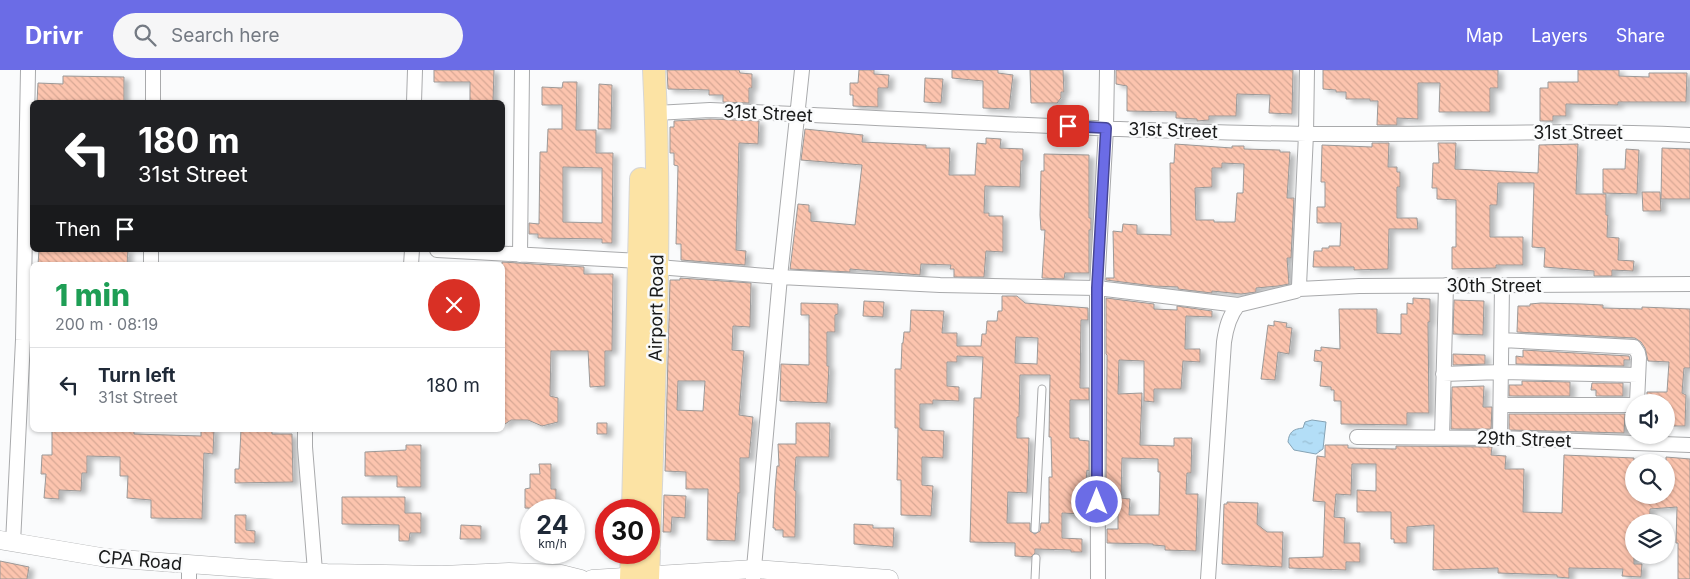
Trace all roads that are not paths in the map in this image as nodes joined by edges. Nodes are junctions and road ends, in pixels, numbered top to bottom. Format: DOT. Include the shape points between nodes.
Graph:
graph roads {
  1 [pos="28,70"];
  2 [pos="153,70"];
  3 [pos="415,70"];
  4 [pos="522,70"];
  5 [pos="640,70"];
  6 [pos="654,70"];
  7 [pos="802,70"];
  8 [pos="1107,70"];
  9 [pos="1307,70"];
  10 [pos="153,100"];
  11 [pos="414,100"];
  12 [pos="656,113"];
  13 [pos="798,114"];
  14 [pos="1106,128"];
  15 [pos="1306,134"];
  16 [pos="1690,135"];
  17 [pos="465,252"];
  18 [pos="520,256"];
  19 [pos="649,264"];
  20 [pos="780,277"];
  21 [pos="1690,284"];
  22 [pos="1446,285"];
  23 [pos="1502,285"];
  24 [pos="1097,288"];
  25 [pos="1298,289"];
  26 [pos="1238,305"];
  27 [pos="28,340"];
  28 [pos="1502,340"];
  29 [pos="1501,372"];
  30 [pos="1442,374"];
  31 [pos="1638,375"];
  32 [pos="1042,389"];
  33 [pos="1637,394"];
  34 [pos="1500,405"];
  35 [pos="1625,405"];
  36 [pos="305,432"];
  37 [pos="1357,437"];
  38 [pos="1442,437"];
  39 [pos="1500,438"];
  40 [pos="1625,439"];
  41 [pos="1675,443"];
  42 [pos="1690,445"];
  43 [pos="634,499"];
  44 [pos="649,499"];
  45 [pos="1035,528"];
  46 [pos="6,542"];
  47 [pos="1036,558"];
  48 [pos="636,564"];
  49 [pos="644,564"];
  50 [pos="189,571"];
  51 [pos="323,574"];
  52 [pos="753,574"];
  53 [pos="640,577"];
  54 [pos="581,579"];
  55 [pos="592,579"];
  56 [pos="890,579"];
  57 [pos="1035,579"];
  58 [pos="1098,579"];
  59 [pos="1208,579"];
  1 -- 27 [label="street"];
  2 -- 10 [label="street"];
  3 -- 11 [label="street"];
  4 -- 18 [label="street"];
  5 -- 19 [label="main road, Airport Road"];
  6 -- 12 [label="main road, Airport Road"];
  7 -- 13 [label="street"];
  8 -- 14 [label="street"];
  9 -- 15 [label="street"];
  12 -- 13 [label="street, 31st Street" via="710,110"];
  12 -- 19 [label="main road, Airport Road"];
  13 -- 14 [label="street, 31st Street"];
  13 -- 20 [label="street"];
  14 -- 15 [label="street, 31st Street"];
  14 -- 24 [label="street"];
  15 -- 16 [label="street, 31st Street" via="1618,132"];
  15 -- 25 [label="street"];
  17 -- 18 [label="street"];
  18 -- 19 [label="street"];
  19 -- 20 [label="street"];
  19 -- 43 [label="main road, Airport Road"];
  19 -- 44 [label="main road, Airport Road"];
  20 -- 24 [label="street"];
  20 -- 52 [label="street"];
  21 -- 23 [label="street, 30th Street"];
  22 -- 23 [label="street, 30th Street"];
  22 -- 25 [label="street, 30th Street"];
  22 -- 30 [label="street"];
  23 -- 28 [label="street"];
  24 -- 26 [label="street"];
  24 -- 58 [label="street"];
  25 -- 26 [label="street, 30th Street"];
  26 -- 59 [label="street" via="1227,325 1224,342"];
  27 -- 46 [label="street"];
  28 -- 29 [label="street"];
  28 -- 31 [label="street" via="1630,346 1638,353"];
  29 -- 30 [label="street"];
  29 -- 31 [label="street"];
  29 -- 34 [label="street"];
  30 -- 38 [label="street"];
  31 -- 33 [label="street"];
  32 -- 45 [label="lane"];
  34 -- 35 [label="street"];
  34 -- 39 [label="street"];
  36 -- 51 [label="street" via="304,448"];
  37 -- 38 [label="street, 29th Street"];
  38 -- 39 [label="street, 29th Street"];
  39 -- 40 [label="street, 29th Street"];
  41 -- 42 [label="street, 29th Street"];
  46 -- 50 [label="street, CPA Road"];
  47 -- 57 [label="lane"];
  48 -- 53 [label="main road"];
  49 -- 53 [label="main road"];
  50 -- 51 [label="street, CPA Road"];
  51 -- 54 [label="street, CPA Road" via="466,575 509,572 561,574"];
  52 -- 53 [label="street"];
  52 -- 56 [label="street"];
  53 -- 55 [label="street"];
}
